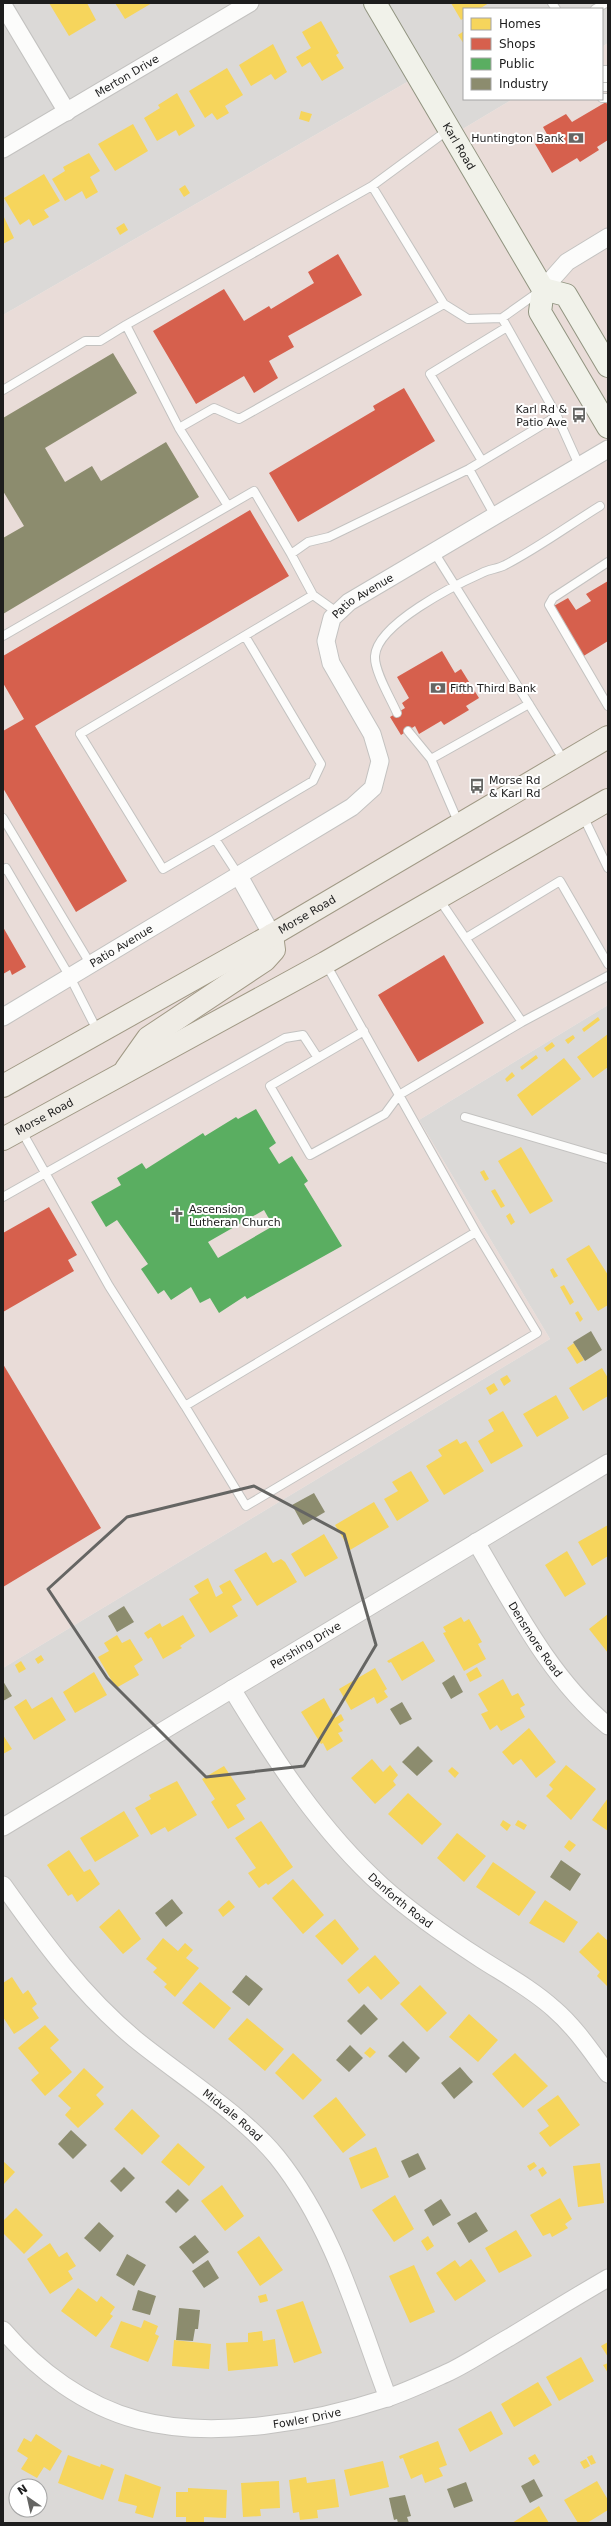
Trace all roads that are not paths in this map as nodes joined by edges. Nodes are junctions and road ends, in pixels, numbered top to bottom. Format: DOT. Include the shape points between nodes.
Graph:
graph roads {
  1 [pos="250,3"];
  2 [pos="375,3"];
  3 [pos="606,3"];
  4 [pos="3,4"];
  5 [pos="597,8"];
  6 [pos="66,112"];
  7 [pos="448,130"];
  8 [pos="3,149"];
  9 [pos="372,186"];
  10 [pos="608,237"];
  11 [pos="543,289"];
  12 [pos="444,304"];
  13 [pos="502,318"];
  14 [pos="126,326"];
  15 [pos="507,327"];
  16 [pos="608,366"];
  17 [pos="3,390"];
  18 [pos="557,416"];
  19 [pos="608,427"];
  20 [pos="179,428"];
  21 [pos="608,449"];
  22 [pos="482,461"];
  23 [pos="580,465"];
  24 [pos="469,469"];
  25 [pos="228,506"];
  26 [pos="600,506"];
  27 [pos="495,516"];
  28 [pos="434,552"];
  29 [pos="291,554"];
  30 [pos="608,562"];
  31 [pos="456,586"];
  32 [pos="313,595"];
  33 [pos="338,613"];
  34 [pos="3,636"];
  35 [pos="245,636"];
  36 [pos="529,704"];
  37 [pos="608,706"];
  38 [pos="397,713"];
  39 [pos="408,731"];
  40 [pos="608,737"];
  41 [pos="431,759"];
  42 [pos="565,763"];
  43 [pos="608,800"];
  44 [pos="582,815"];
  45 [pos="3,818"];
  46 [pos="460,826"];
  47 [pos="215,839"];
  48 [pos="606,858"];
  49 [pos="608,868"];
  50 [pos="3,870"];
  51 [pos="239,876"];
  52 [pos="439,898"];
  53 [pos="272,935"];
  54 [pos="466,938"];
  55 [pos="325,963"];
  56 [pos="608,964"];
  57 [pos="91,965"];
  58 [pos="608,976"];
  59 [pos="70,977"];
  60 [pos="3,1017"];
  61 [pos="522,1022"];
  62 [pos="364,1031"];
  63 [pos="98,1033"];
  64 [pos="318,1058"];
  65 [pos="122,1074"];
  66 [pos="3,1086"];
  67 [pos="399,1095"];
  68 [pos="465,1116"];
  69 [pos="12,1134"];
  70 [pos="608,1159"];
  71 [pos="45,1174"];
  72 [pos="3,1197"];
  73 [pos="476,1232"];
  74 [pos="185,1406"];
  75 [pos="608,1463"];
  76 [pos="476,1542"];
  77 [pos="232,1689"];
  78 [pos="608,1726"];
  79 [pos="3,1827"];
  80 [pos="3,1884"];
  81 [pos="608,2074"];
  82 [pos="608,2278"];
  83 [pos="3,2330"];
  84 [pos="388,2398"];
  1 -- 6 [label="street, Merton Drive"];
  2 -- 7 [label="main road, Karl Road"];
  3 -- 5 [label="lane"];
  4 -- 6 [label="street"];
  6 -- 8 [label="street, Merton Drive"];
  7 -- 9 [label="lane"];
  7 -- 11 [label="main road, Karl Road"];
  9 -- 12 [label="lane"];
  9 -- 14 [label="lane"];
  10 -- 11 [label="street" via="566,262"];
  11 -- 13 [label="lane"];
  11 -- 16 [label="main road" via="566,295"];
  11 -- 19 [label="main road" via="540,312"];
  12 -- 13 [label="lane" via="468,319"];
  12 -- 20 [label="lane" via="239,419 214,408"];
  13 -- 15 [label="lane"];
  14 -- 17 [label="lane" via="100,341 85,341"];
  14 -- 20 [label="lane"];
  15 -- 18 [label="lane"];
  15 -- 22 [label="lane" via="430,374"];
  18 -- 22 [label="lane"];
  18 -- 23 [label="lane"];
  20 -- 25 [label="lane"];
  21 -- 23 [label="street, Patio Avenue"];
  22 -- 24 [label="lane"];
  23 -- 27 [label="street, Patio Avenue"];
  24 -- 27 [label="lane"];
  24 -- 29 [label="lane" via="329,537 308,542"];
  25 -- 29 [label="lane" via="254,491"];
  25 -- 34 [label="lane"];
  26 -- 31 [label="lane" via="504,566 484,572"];
  27 -- 28 [label="street, Patio Avenue"];
  28 -- 31 [label="lane"];
  28 -- 33 [label="street, Patio Avenue" via="349,602"];
  29 -- 32 [label="lane"];
  30 -- 37 [label="lane" via="553,598 549,605"];
  31 -- 36 [label="lane"];
  31 -- 38 [label="lane" via="404,617 384,636 375,656 377,668"];
  32 -- 33 [label="lane"];
  32 -- 35 [label="lane"];
  33 -- 51 [label="street, Patio Avenue" via="332,618 326,641 331,663 372,734 380,761 373,788 352,807"];
  35 -- 47 [label="lane" via="321,764 314,781"];
  35 -- 47 [label="lane" via="80,734 163,869"];
  36 -- 41 [label="lane"];
  36 -- 42 [label="lane"];
  39 -- 41 [label="lane"];
  40 -- 42 [label="main road, Morse Road"];
  41 -- 46 [label="lane"];
  42 -- 46 [label="main road, Morse Road"];
  43 -- 44 [label="main road, Morse Road"];
  44 -- 48 [label="lane"];
  44 -- 52 [label="main road, Morse Road"];
  45 -- 57 [label="lane"];
  46 -- 53 [label="main road, Morse Road"];
  47 -- 51 [label="lane"];
  48 -- 49 [label="lane"];
  50 -- 59 [label="lane" via="6,868"];
  51 -- 53 [label="street"];
  51 -- 57 [label="street, Patio Avenue"];
  52 -- 54 [label="lane"];
  52 -- 55 [label="main road, Morse Road"];
  53 -- 63 [label="main road, Morse Road"];
  53 -- 65 [label="main road" via="274,950 264,960 148,1038"];
  54 -- 56 [label="lane" via="560,881"];
  54 -- 61 [label="lane"];
  55 -- 62 [label="lane"];
  55 -- 65 [label="main road, Morse Road"];
  57 -- 59 [label="street, Patio Avenue"];
  58 -- 61 [label="lane"];
  59 -- 60 [label="street, Patio Avenue"];
  59 -- 63 [label="lane"];
  61 -- 67 [label="lane"];
  62 -- 64 [label="lane"];
  62 -- 67 [label="lane"];
  63 -- 66 [label="main road, Morse Road"];
  64 -- 67 [label="lane" via="270,1086 310,1155 385,1114"];
  64 -- 71 [label="lane" via="303,1035 285,1038"];
  65 -- 69 [label="main road, Morse Road"];
  67 -- 73 [label="lane"];
  68 -- 70 [label="lane"];
  69 -- 71 [label="lane"];
  71 -- 72 [label="lane"];
  71 -- 74 [label="lane" via="109,1286"];
  73 -- 74 [label="lane"];
  73 -- 74 [label="lane" via="537,1333 246,1506"];
  75 -- 76 [label="street, Pershing Drive"];
  76 -- 77 [label="street, Pershing Drive"];
  76 -- 78 [label="street, Densmore Road" via="536,1642 568,1685"];
  77 -- 79 [label="street, Pershing Drive"];
  77 -- 81 [label="street, Danforth Road" via="280,1766 343,1847 382,1886 427,1922 531,1990 555,2009"];
  80 -- 84 [label="street, Midvale Road" via="51,1952 93,1999 134,2038 241,2122 276,2156 323,2228"];
  82 -- 84 [label="street, Fowler Drive" via="450,2371"];
  83 -- 84 [label="street, Fowler Drive" via="24,2354 59,2382 96,2404 138,2420 180,2427 227,2428 291,2421"];
}
